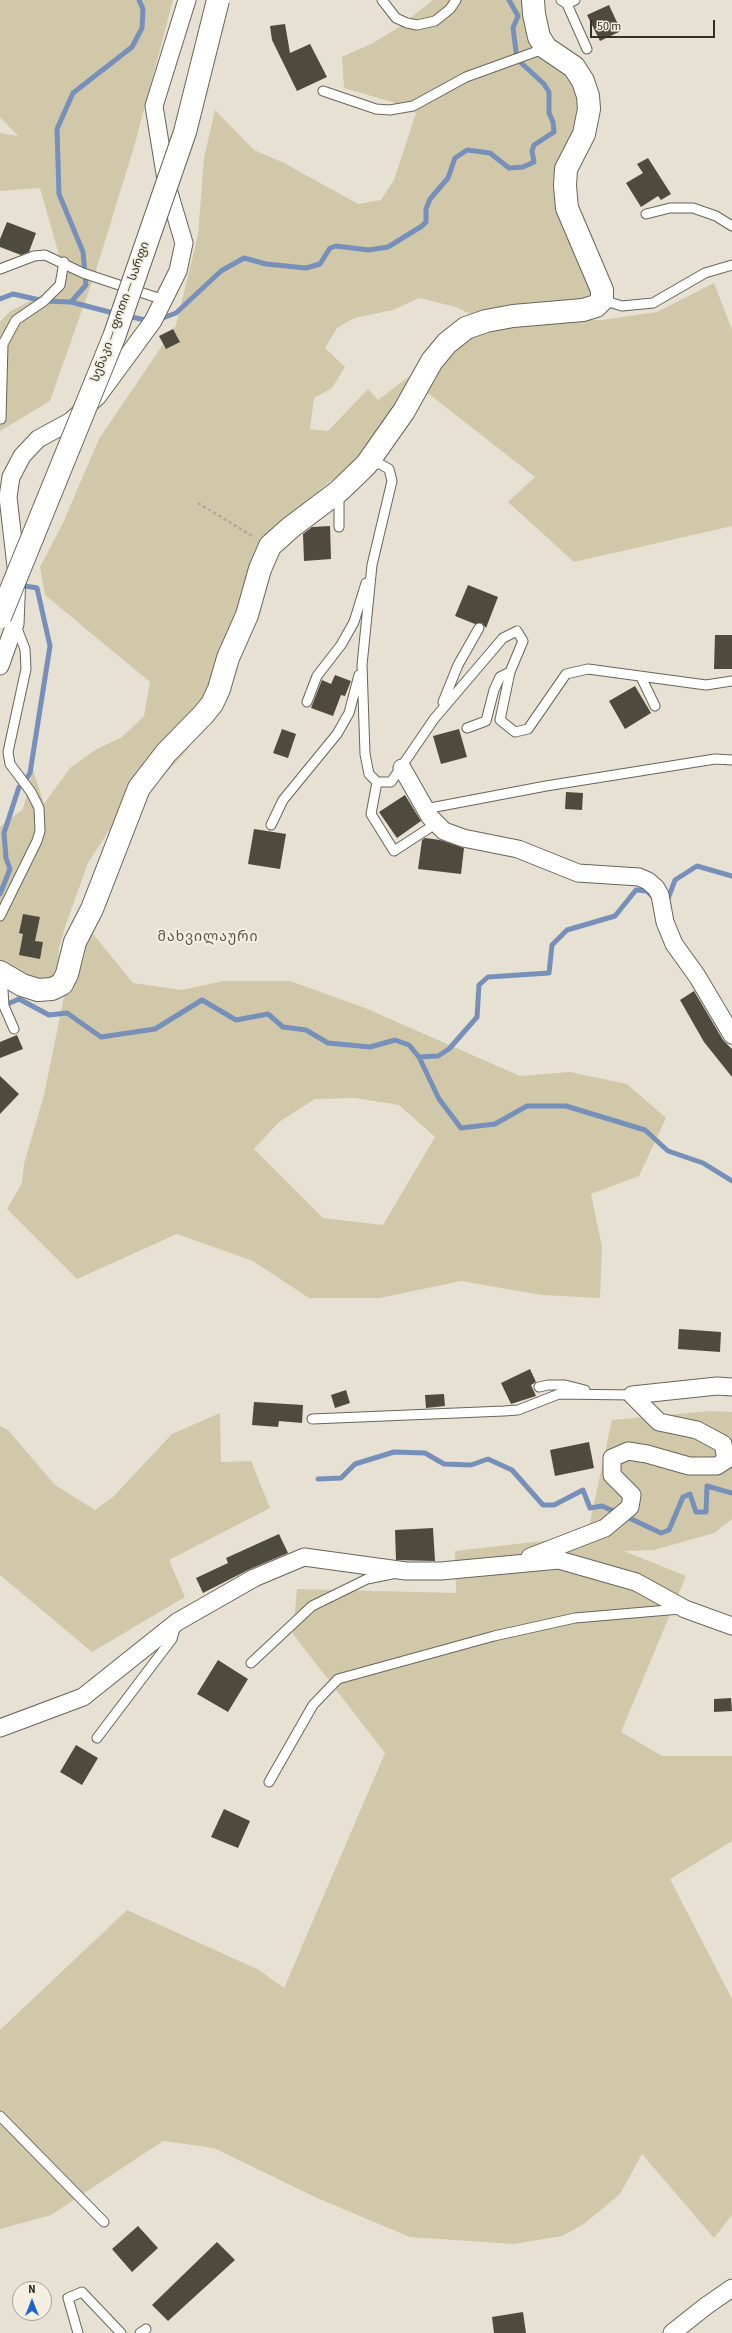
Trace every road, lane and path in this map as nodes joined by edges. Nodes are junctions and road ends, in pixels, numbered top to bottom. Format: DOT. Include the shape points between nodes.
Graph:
graph roads {
  1 [pos="187,0"];
  2 [pos="218,0"];
  3 [pos="382,0"];
  4 [pos="456,0"];
  5 [pos="533,0"];
  6 [pos="568,1"];
  7 [pos="546,48"];
  8 [pos="588,49"];
  9 [pos="322,91"];
  10 [pos="646,214"];
  11 [pos="732,226"];
  12 [pos="64,262"];
  13 [pos="732,265"];
  14 [pos="0,269"];
  15 [pos="164,300"];
  16 [pos="602,300"];
  17 [pos="1,419"];
  18 [pos="366,465"];
  19 [pos="339,492"];
  20 [pos="198,503"];
  21 [pos="339,527"];
  22 [pos="270,546"];
  23 [pos="372,565"];
  24 [pos="0,605"];
  25 [pos="8,620"];
  26 [pos="479,628"];
  27 [pos="0,666"];
  28 [pos="362,666"];
  29 [pos="510,672"];
  30 [pos="640,677"];
  31 [pos="732,681"];
  32 [pos="307,702"];
  33 [pos="655,706"];
  34 [pos="434,719"];
  35 [pos="467,728"];
  36 [pos="732,760"];
  37 [pos="402,768"];
  38 [pos="377,782"];
  39 [pos="426,809"];
  40 [pos="437,823"];
  41 [pos="271,825"];
  42 [pos="0,916"];
  43 [pos="1,973"];
  44 [pos="14,1028"];
  45 [pos="732,1035"];
  46 [pos="539,1387"];
  47 [pos="732,1387"];
  48 [pos="632,1395"];
  49 [pos="602,1396"];
  50 [pos="312,1419"];
  51 [pos="515,1563"];
  52 [pos="406,1571"];
  53 [pos="685,1608"];
  54 [pos="177,1622"];
  55 [pos="732,1626"];
  56 [pos="251,1663"];
  57 [pos="0,1728"];
  58 [pos="97,1738"];
  59 [pos="269,1782"];
  60 [pos="0,2116"];
  61 [pos="104,2222"];
  62 [pos="732,2288"];
  63 [pos="78,2333"];
  64 [pos="121,2333"];
  65 [pos="672,2333"];
  1 -- 15 [label="street" via="154,106 167,186 184,243 178,271"];
  2 -- 25 [label="main road, სენაკი — ფოთი — სარფი, bridge" via="185,132 114,337"];
  3 -- 4 [label="lane" via="396,18 417,25 435,21 450,9"];
  5 -- 7 [label="main road" via="539,37"];
  6 -- 8 [label="lane"];
  7 -- 9 [label="lane" via="466,77 413,106 390,110 376,109"];
  7 -- 16 [label="main road" via="574,67 583,80 588,96 589,109 584,134 566,169 565,186 567,208 602,290"];
  10 -- 11 [label="lane" via="670,208 692,208 716,216"];
  12 -- 14 [label="lane" via="46,255 34,256"];
  12 -- 15 [label="lane" via="83,273"];
  12 -- 17 [label="lane" via="60,285 44,301 16,320 3,344"];
  13 -- 16 [label="lane" via="705,273 653,303 622,306"];
  15 -- 25 [label="street" via="153,321 98,396 72,420 38,439 22,456 11,476 8,497 17,575"];
  16 -- 18 [label="main road" via="596,306 583,310 513,316 466,328 447,343 432,361 404,411"];
  18 -- 19 [label="main road"];
  18 -- 23 [label="lane" via="380,464 389,469 392,481"];
  19 -- 21 [label="lane"];
  19 -- 22 [label="main road"];
  20 -- 22 [label="path"];
  22 -- 43 [label="main road" via="260,569 247,615 212,704 166,752 139,788 92,909 75,942 62,984 52,989 38,990 22,985"];
  23 -- 28 [label="lane"];
  23 -- 32 [label="lane" via="354,622 341,645 317,676"];
  24 -- 25 [label="lane"];
  25 -- 27 [label="street"];
  25 -- 42 [label="lane" via="25,649 26,669 8,752 10,764 31,792 39,808 40,831"];
  26 -- 34 [label="lane" via="458,665 449,691"];
  28 -- 38 [label="lane" via="365,754 369,774"];
  28 -- 41 [label="lane" via="346,718 337,734 283,800"];
  29 -- 30 [label="lane" via="500,720 515,732 528,729 566,674 588,669"];
  29 -- 34 [label="lane" via="523,641 517,631 504,638"];
  29 -- 35 [label="lane" via="500,677 486,721"];
  30 -- 31 [label="lane" via="706,685"];
  30 -- 33 [label="lane"];
  34 -- 37 [label="lane"];
  36 -- 39 [label="lane" via="715,759 546,786"];
  37 -- 38 [label="lane" via="390,782"];
  37 -- 39 [label="street"];
  38 -- 40 [label="lane" via="371,814 394,851"];
  39 -- 40 [label="street"];
  40 -- 45 [label="street" via="444,831 463,838 518,849 578,873 639,877 648,880 660,895 665,922 674,944 697,976"];
  43 -- 44 [label="lane" via="4,1006"];
  46 -- 49 [label="lane" via="565,1385"];
  47 -- 48 [label="street" via="717,1386"];
  48 -- 49 [label="lane"];
  48 -- 51 [label="street" via="659,1422 697,1430 723,1444 726,1460 717,1466 689,1466 628,1451 612,1458 612,1475 632,1495 630,1507 604,1528"];
  49 -- 50 [label="lane" via="559,1394 518,1410 504,1412"];
  51 -- 52 [label="street" via="441,1571"];
  51 -- 53 [label="street" via="559,1560 636,1582"];
  52 -- 54 [label="street" via="304,1557 254,1578"];
  52 -- 56 [label="lane" via="367,1579 312,1606"];
  53 -- 55 [label="street"];
  53 -- 59 [label="lane" via="575,1618 494,1636 338,1680 312,1705"];
  54 -- 57 [label="street" via="83,1698"];
  54 -- 58 [label="lane" via="172,1639"];
  60 -- 61 [label="lane"];
  62 -- 65 [label="street"];
  63 -- 64 [label="lane" via="68,2298 82,2292"];
}
